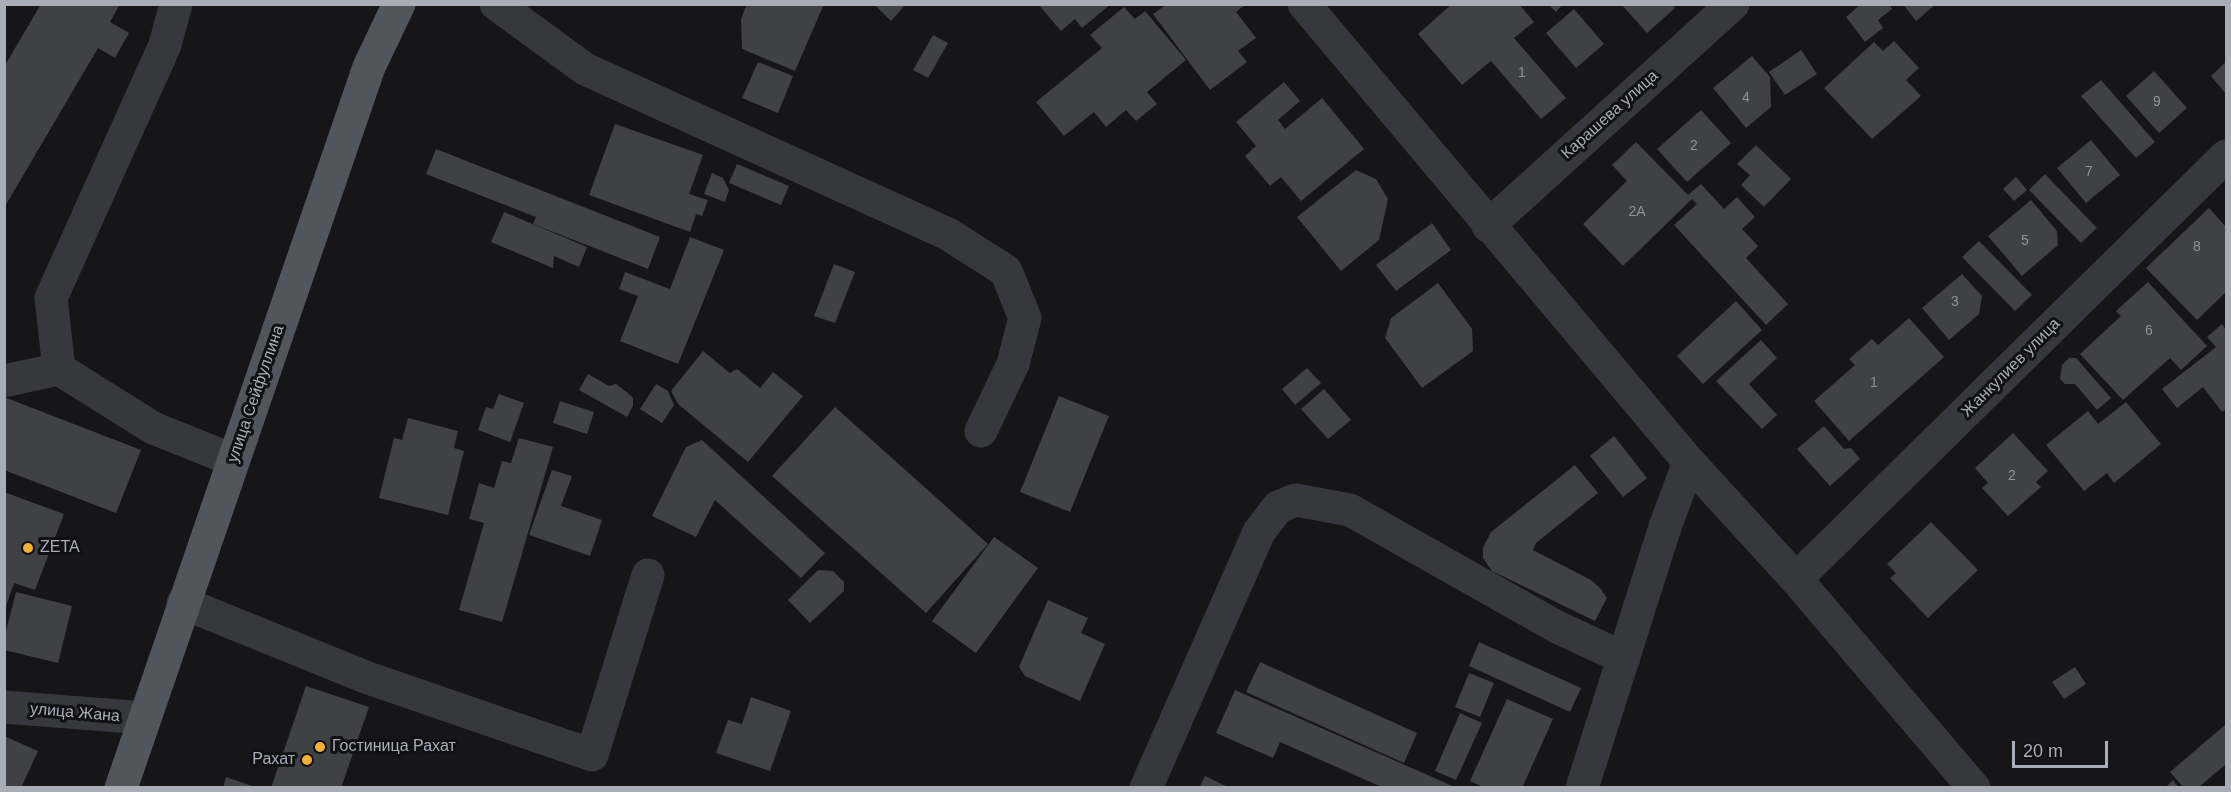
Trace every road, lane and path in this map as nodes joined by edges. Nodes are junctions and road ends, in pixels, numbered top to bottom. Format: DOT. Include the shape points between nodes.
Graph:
graph roads {
  1 [pos="176,4"];
  2 [pos="399,4"];
  3 [pos="495,4"];
  4 [pos="1304,4"];
  5 [pos="1733,4"];
  6 [pos="2226,156"];
  7 [pos="1488,226"];
  8 [pos="59,369"];
  9 [pos="4,381"];
  10 [pos="981,431"];
  11 [pos="233,460"];
  12 [pos="1689,462"];
  13 [pos="648,575"];
  14 [pos="1796,579"];
  15 [pos="183,603"];
  16 [pos="1624,658"];
  17 [pos="4,707"];
  18 [pos="145,718"];
  19 [pos="121,788"];
  20 [pos="1146,788"];
  21 [pos="1582,788"];
  22 [pos="1974,788"];
  1 -- 8 [label="street" via="165,45 51,298"];
  2 -- 11 [label="main road, улица Сейфуллина" via="369,67"];
  3 -- 10 [label="street" via="585,69 948,234 1006,272 1025,318 1013,364"];
  4 -- 7 [label="street"];
  5 -- 7 [label="street, Карашева улица"];
  6 -- 14 [label="street, Жанкулиев улица"];
  7 -- 12 [label="street"];
  8 -- 9 [label="street"];
  8 -- 11 [label="street" via="153,428"];
  11 -- 15 [label="main road, улица Сейфуллина"];
  12 -- 14 [label="street"];
  12 -- 16 [label="street"];
  13 -- 15 [label="street" via="592,755 368,678"];
  14 -- 22 [label="street"];
  15 -- 18 [label="main road, улица Сейфуллина"];
  16 -- 20 [label="street" via="1557,627 1350,510 1296,500 1278,507 1259,532"];
  16 -- 21 [label="street"];
  17 -- 18 [label="street, улица Жана"];
  18 -- 19 [label="main road, улица Сейфуллина"];
}
